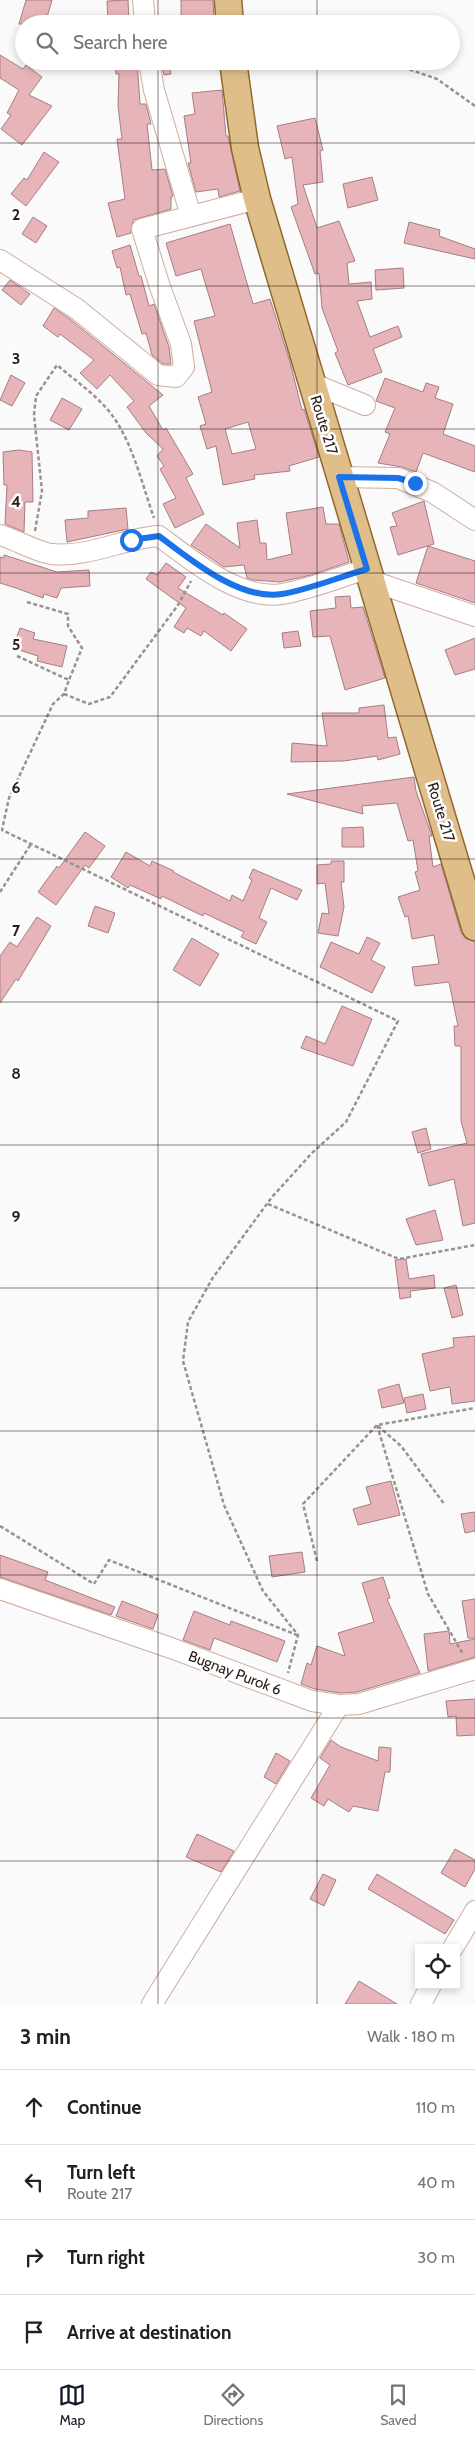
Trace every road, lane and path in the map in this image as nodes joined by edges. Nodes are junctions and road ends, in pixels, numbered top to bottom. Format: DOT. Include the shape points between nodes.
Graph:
graph roads {
  1 [pos="143,0"];
  2 [pos="228,0"];
  3 [pos="144,15"];
  4 [pos="229,15"];
  5 [pos="151,70"];
  6 [pos="234,70"];
  7 [pos="411,70"];
  8 [pos="475,106"];
  9 [pos="257,199"];
  10 [pos="191,216"];
  11 [pos="0,260"];
  12 [pos="311,383"];
  13 [pos="365,405"];
  14 [pos="339,477"];
  15 [pos="475,520"];
  16 [pos="0,536"];
  17 [pos="159,536"];
  18 [pos="32,546"];
  19 [pos="199,566"];
  20 [pos="369,575"];
  21 [pos="27,602"];
  22 [pos="475,616"];
  23 [pos="17,656"];
  24 [pos="69,680"];
  25 [pos="64,694"];
  26 [pos="1,831"];
  27 [pos="31,844"];
  28 [pos="0,892"];
  29 [pos="475,928"];
  30 [pos="268,1204"];
  31 [pos="475,1245"];
  32 [pos="475,1408"];
  33 [pos="377,1425"];
  34 [pos="445,1505"];
  35 [pos="0,1526"];
  36 [pos="317,1561"];
  37 [pos="0,1588"];
  38 [pos="298,1635"];
  39 [pos="473,1669"];
  40 [pos="282,1692"];
  41 [pos="339,1704"];
  42 [pos="475,1910"];
  43 [pos="455,1944"];
  44 [pos="429,1989"];
  45 [pos="152,2004"];
  46 [pos="420,2004"];
  1 -- 3 [label="street"];
  2 -- 4 [label="main road"];
  5 -- 10 [label="street"];
  6 -- 9 [label="main road, Route 217"];
  7 -- 8 [label="path" via="437,79"];
  9 -- 10 [label="street"];
  9 -- 12 [label="main road, Route 217"];
  10 -- 11 [label="street" via="142,228 181,344 184,367 176,377 158,375 77,309"];
  12 -- 13 [label="street"];
  12 -- 14 [label="main road, Route 217"];
  14 -- 15 [label="street" via="398,478 432,492"];
  14 -- 20 [label="main road, Route 217"];
  16 -- 18 [label="street"];
  17 -- 18 [label="street" via="67,553 45,552"];
  17 -- 18 [label="path" via="140,476 118,423 97,399 57,365 36,396 34,415 42,491"];
  17 -- 19 [label="street"];
  19 -- 20 [label="street" via="231,584 269,595"];
  19 -- 25 [label="path" via="178,605 110,698 89,704"];
  20 -- 22 [label="street"];
  20 -- 29 [label="main road, Route 217"];
  21 -- 24 [label="path" via="68,614 68,626 82,648"];
  23 -- 24 [label="path"];
  24 -- 25 [label="path"];
  25 -- 26 [label="path" via="53,704 8,798"];
  26 -- 27 [label="path"];
  27 -- 28 [label="path"];
  27 -- 30 [label="path" via="398,1021 346,1122 312,1153"];
  30 -- 31 [label="path" via="399,1259"];
  30 -- 38 [label="path" via="212,1279 188,1322 183,1362 224,1505 264,1591"];
  32 -- 33 [label="path"];
  33 -- 34 [label="path" via="400,1446"];
  33 -- 36 [label="path" via="303,1504"];
  33 -- 39 [label="path" via="428,1594"];
  35 -- 38 [label="path" via="94,1584 109,1560"];
  37 -- 40 [label="street, Bugnay Purok 6" via="171,1648"];
  38 -- 40 [label="path"];
  39 -- 41 [label="street, Bugnay Purok 6" via="379,1699"];
  40 -- 41 [label="street, Bugnay Purok 6" via="312,1701"];
  41 -- 45 [label="street"];
  42 -- 43 [label="street"];
  44 -- 46 [label="street"];
}
